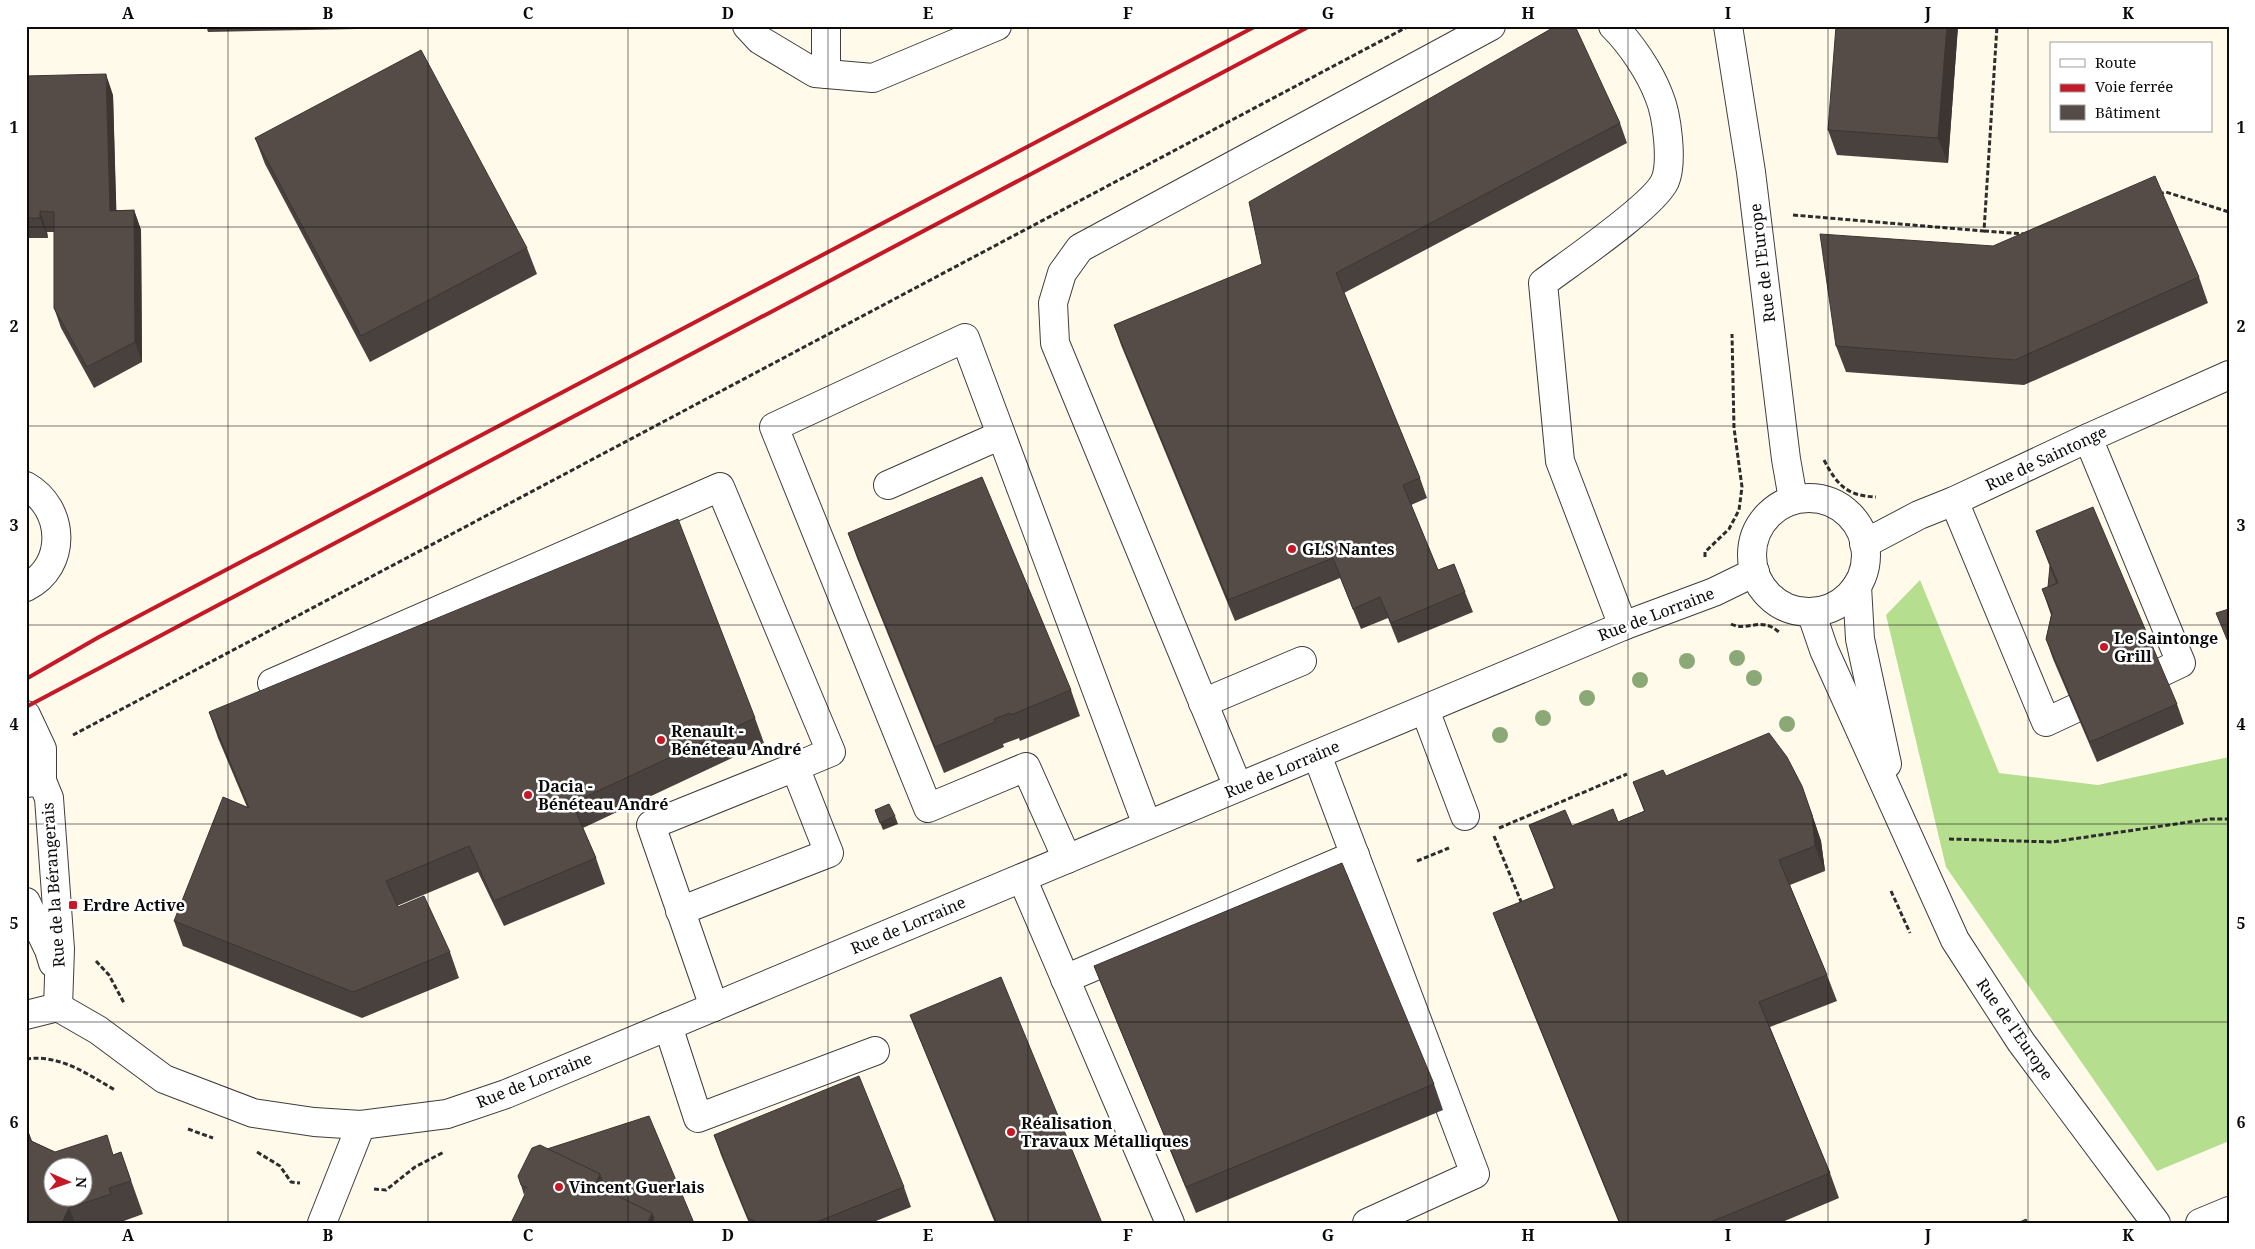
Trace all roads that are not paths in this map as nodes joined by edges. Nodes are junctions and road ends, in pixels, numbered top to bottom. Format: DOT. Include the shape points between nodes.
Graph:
graph roads {
  1 [pos="747,26"];
  2 [pos="826,26"];
  3 [pos="997,26"];
  4 [pos="1491,26"];
  5 [pos="1613,26"];
  6 [pos="1728,26"];
  7 [pos="826,74"];
  8 [pos="2229,375"];
  9 [pos="1002,434"];
  10 [pos="2088,438"];
  11 [pos="888,485"];
  12 [pos="26,486"];
  13 [pos="1793,499"];
  14 [pos="1954,501"];
  15 [pos="1864,544"];
  16 [pos="1755,572"];
  17 [pos="1857,586"];
  18 [pos="26,587"];
  19 [pos="1810,612"];
  20 [pos="1623,626"];
  21 [pos="1302,661"];
  22 [pos="2162,672"];
  23 [pos="272,683"];
  24 [pos="1203,703"];
  25 [pos="2074,709"];
  26 [pos="1425,710"];
  27 [pos="28,718"];
  28 [pos="1317,754"];
  29 [pos="795,767"];
  30 [pos="34,782"];
  31 [pos="1238,787"];
  32 [pos="1465,816"];
  33 [pos="1900,819"];
  34 [pos="1147,825"];
  35 [pos="1355,855"];
  36 [pos="1067,859"];
  37 [pos="1022,878"];
  38 [pos="26,902"];
  39 [pos="680,911"];
  40 [pos="1065,979"];
  41 [pos="58,1006"];
  42 [pos="714,1007"];
  43 [pos="26,1015"];
  44 [pos="668,1026"];
  45 [pos="876,1051"];
  46 [pos="361,1125"];
  47 [pos="2229,1211"];
  48 [pos="322,1223"];
  49 [pos="1170,1223"];
  50 [pos="1367,1223"];
  51 [pos="2156,1223"];
  52 [pos="2200,1223"];
  1 -- 7 [label="street" via="760,40 815,73"];
  2 -- 7 [label="street"];
  3 -- 7 [label="street" via="873,78"];
  4 -- 24 [label="street" via="1080,248 1062,273 1053,302 1055,343"];
  5 -- 20 [label="street" via="1628,42 1659,96 1670,152 1664,182 1645,205 1543,283 1560,461"];
  6 -- 13 [label="street, Rue de l'Europe"];
  8 -- 10 [label="street, Rue de Saintonge"];
  9 -- 11 [label="street"];
  9 -- 34 [label="street"];
  9 -- 36 [label="street" via="965,338 774,427 928,808 1026,767"];
  10 -- 14 [label="street, Rue de Saintonge"];
  10 -- 22 [label="street" via="2181,663"];
  12 -- 18 [label="street" via="37,492 51,510 57,531 55,552 45,572"];
  13 -- 15 [label="street" via="1813,498 1832,503 1848,513 1860,529"];
  13 -- 16 [label="street" via="1765,520 1756,536 1752,554"];
  14 -- 15 [label="street, Rue de Saintonge"];
  14 -- 25 [label="street" via="2046,722"];
  15 -- 17 [label="street" via="1865,567"];
  16 -- 19 [label="street" via="1763,588 1776,602 1792,610"];
  16 -- 20 [label="street, Rue de Lorraine" via="1714,592"];
  17 -- 19 [label="street" via="1830,609"];
  17 -- 33 [label="street, Rue de l'Europe" via="1860,639"];
  19 -- 33 [label="street, Rue de l'Europe"];
  20 -- 26 [label="street, Rue de Lorraine"];
  21 -- 24 [label="street"];
  23 -- 29 [label="street" via="720,486 831,752"];
  24 -- 31 [label="street"];
  26 -- 28 [label="street, Rue de Lorraine"];
  26 -- 32 [label="street"];
  27 -- 30 [label="street, Rue de la Bérangerais" via="42,749"];
  28 -- 31 [label="street, Rue de Lorraine"];
  28 -- 35 [label="street"];
  29 -- 39 [label="street" via="651,825"];
  29 -- 39 [label="street" via="829,853"];
  30 -- 41 [label="street, Rue de la Bérangerais" via="49,798 60,948"];
  31 -- 34 [label="street, Rue de Lorraine"];
  33 -- 51 [label="street, Rue de l'Europe" via="1955,940 2021,1042"];
  34 -- 36 [label="street, Rue de Lorraine"];
  35 -- 40 [label="street"];
  35 -- 50 [label="street" via="1476,1174"];
  36 -- 37 [label="street, Rue de Lorraine"];
  37 -- 40 [label="street"];
  37 -- 42 [label="street, Rue de Lorraine"];
  38 -- 41 [label="street, Rue de la Bérangerais" via="50,950"];
  39 -- 42 [label="street"];
  40 -- 49 [label="street"];
  41 -- 43 [label="street"];
  41 -- 46 [label="street, Rue de Lorraine" via="98,1030 164,1079 253,1113"];
  42 -- 44 [label="street, Rue de Lorraine"];
  44 -- 45 [label="street" via="698,1118"];
  44 -- 46 [label="street, Rue de Lorraine" via="506,1094 447,1114"];
  46 -- 48 [label="street"];
  47 -- 52 [label="street"];
}
